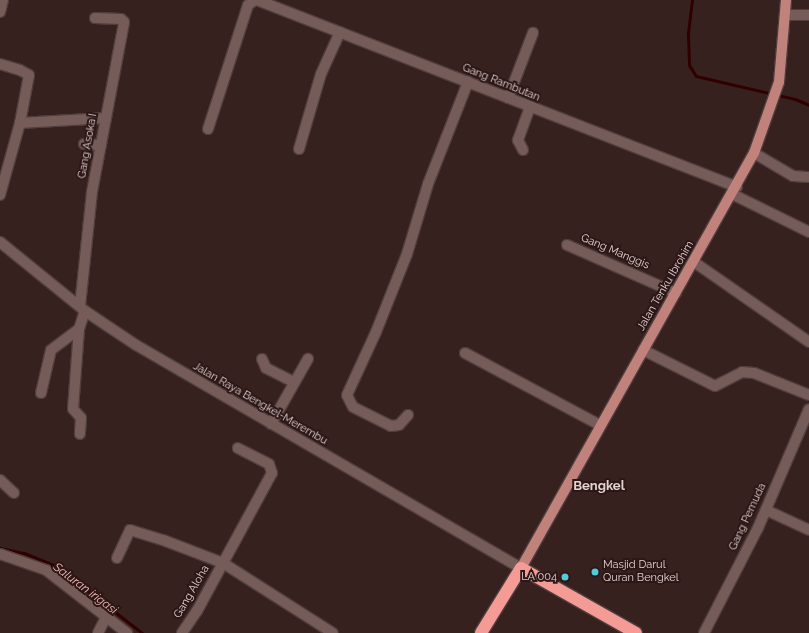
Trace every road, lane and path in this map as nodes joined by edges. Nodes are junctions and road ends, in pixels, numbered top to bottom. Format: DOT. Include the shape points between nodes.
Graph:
graph roads {
  1 [pos="3,0"];
  2 [pos="256,0"];
  3 [pos="786,0"];
  4 [pos="0,12"];
  5 [pos="786,15"];
  6 [pos="809,15"];
  7 [pos="95,18"];
  8 [pos="340,32"];
  9 [pos="533,33"];
  10 [pos="0,64"];
  11 [pos="468,82"];
  12 [pos="508,98"];
  13 [pos="530,107"];
  14 [pos="106,118"];
  15 [pos="20,122"];
  16 [pos="208,129"];
  17 [pos="84,144"];
  18 [pos="101,145"];
  19 [pos="299,149"];
  20 [pos="523,150"];
  21 [pos="754,153"];
  22 [pos="809,177"];
  23 [pos="735,190"];
  24 [pos="0,195"];
  25 [pos="809,232"];
  26 [pos="0,242"];
  27 [pos="567,244"];
  28 [pos="694,262"];
  29 [pos="676,292"];
  30 [pos="83,308"];
  31 [pos="79,329"];
  32 [pos="809,342"];
  33 [pos="643,350"];
  34 [pos="466,353"];
  35 [pos="262,359"];
  36 [pos="308,359"];
  37 [pos="294,382"];
  38 [pos="41,393"];
  39 [pos="809,395"];
  40 [pos="809,409"];
  41 [pos="408,415"];
  42 [pos="271,424"];
  43 [pos="600,425"];
  44 [pos="80,434"];
  45 [pos="805,434"];
  46 [pos="238,448"];
  47 [pos="0,480"];
  48 [pos="14,493"];
  49 [pos="766,510"];
  50 [pos="809,530"];
  51 [pos="0,554"];
  52 [pos="117,558"];
  53 [pos="223,563"];
  54 [pos="521,568"];
  55 [pos="106,617"];
  56 [pos="98,633"];
  57 [pos="127,633"];
  58 [pos="182,633"];
  59 [pos="333,633"];
  60 [pos="481,633"];
  61 [pos="636,633"];
  62 [pos="704,633"];
  1 -- 4 [label="street"];
  2 -- 8 [label="street, Gang Rambutan"];
  2 -- 16 [label="street, Gang Rambutan" via="248,5"];
  3 -- 5 [label="main road, Jalan Tenku Ibrohim"];
  5 -- 6 [label="street"];
  5 -- 21 [label="main road, Jalan Tenku Ibrohim" via="779,82"];
  7 -- 14 [label="street, Gang Asoka I" via="121,19 124,22"];
  8 -- 11 [label="street, Gang Rambutan"];
  8 -- 19 [label="street" via="321,74"];
  9 -- 12 [label="street"];
  10 -- 15 [label="street" via="29,75"];
  11 -- 12 [label="street, Gang Rambutan"];
  11 -- 41 [label="street" via="428,184 407,254 347,396 353,407 391,426 399,425"];
  12 -- 13 [label="street, Gang Rambutan"];
  13 -- 20 [label="street" via="518,140"];
  13 -- 23 [label="street, Gang Rambutan"];
  14 -- 15 [label="street"];
  14 -- 18 [label="street, Gang Asoka I"];
  15 -- 24 [label="street"];
  17 -- 18 [label="street"];
  18 -- 30 [label="street, Gang Asoka I" via="92,192"];
  21 -- 22 [label="street" via="793,176"];
  21 -- 23 [label="main road, Jalan Tenku Ibrohim"];
  23 -- 25 [label="street, Gang Rambutan"];
  23 -- 28 [label="main road, Jalan Tenku Ibrohim"];
  26 -- 30 [label="street, Jalan Raya Bengkel-Merembu"];
  27 -- 29 [label="street, Gang Manggis"];
  28 -- 29 [label="main road, Jalan Tenku Ibrohim"];
  28 -- 32 [label="street"];
  29 -- 33 [label="main road, Jalan Tenku Ibrohim"];
  30 -- 31 [label="street, Gang Asoka I"];
  30 -- 42 [label="street, Jalan Raya Bengkel-Merembu" via="158,359"];
  31 -- 38 [label="street" via="51,350"];
  31 -- 44 [label="street, Gang Asoka I" via="73,408 81,418"];
  33 -- 39 [label="street" via="715,386 742,372 754,373"];
  33 -- 43 [label="main road, Jalan Tenku Ibrohim"];
  34 -- 43 [label="street"];
  35 -- 37 [label="street" via="266,368"];
  36 -- 37 [label="street"];
  37 -- 42 [label="street"];
  40 -- 45 [label="street, Gang Pemuda"];
  42 -- 54 [label="street, Jalan Raya Bengkel-Merembu"];
  43 -- 54 [label="main road, Jalan Tenku Ibrohim"];
  45 -- 49 [label="street, Gang Pemuda"];
  46 -- 53 [label="street, Gang Aloha" via="269,464 273,470"];
  47 -- 48 [label="street"];
  49 -- 50 [label="street"];
  49 -- 62 [label="street, Gang Pemuda"];
  51 -- 55 [label="street" via="46,570"];
  52 -- 53 [label="street" via="128,532 132,530"];
  53 -- 58 [label="street, Gang Aloha"];
  53 -- 59 [label="street"];
  54 -- 60 [label="highway"];
  54 -- 61 [label="highway"];
  55 -- 56 [label="street"];
  55 -- 57 [label="street"];
}
